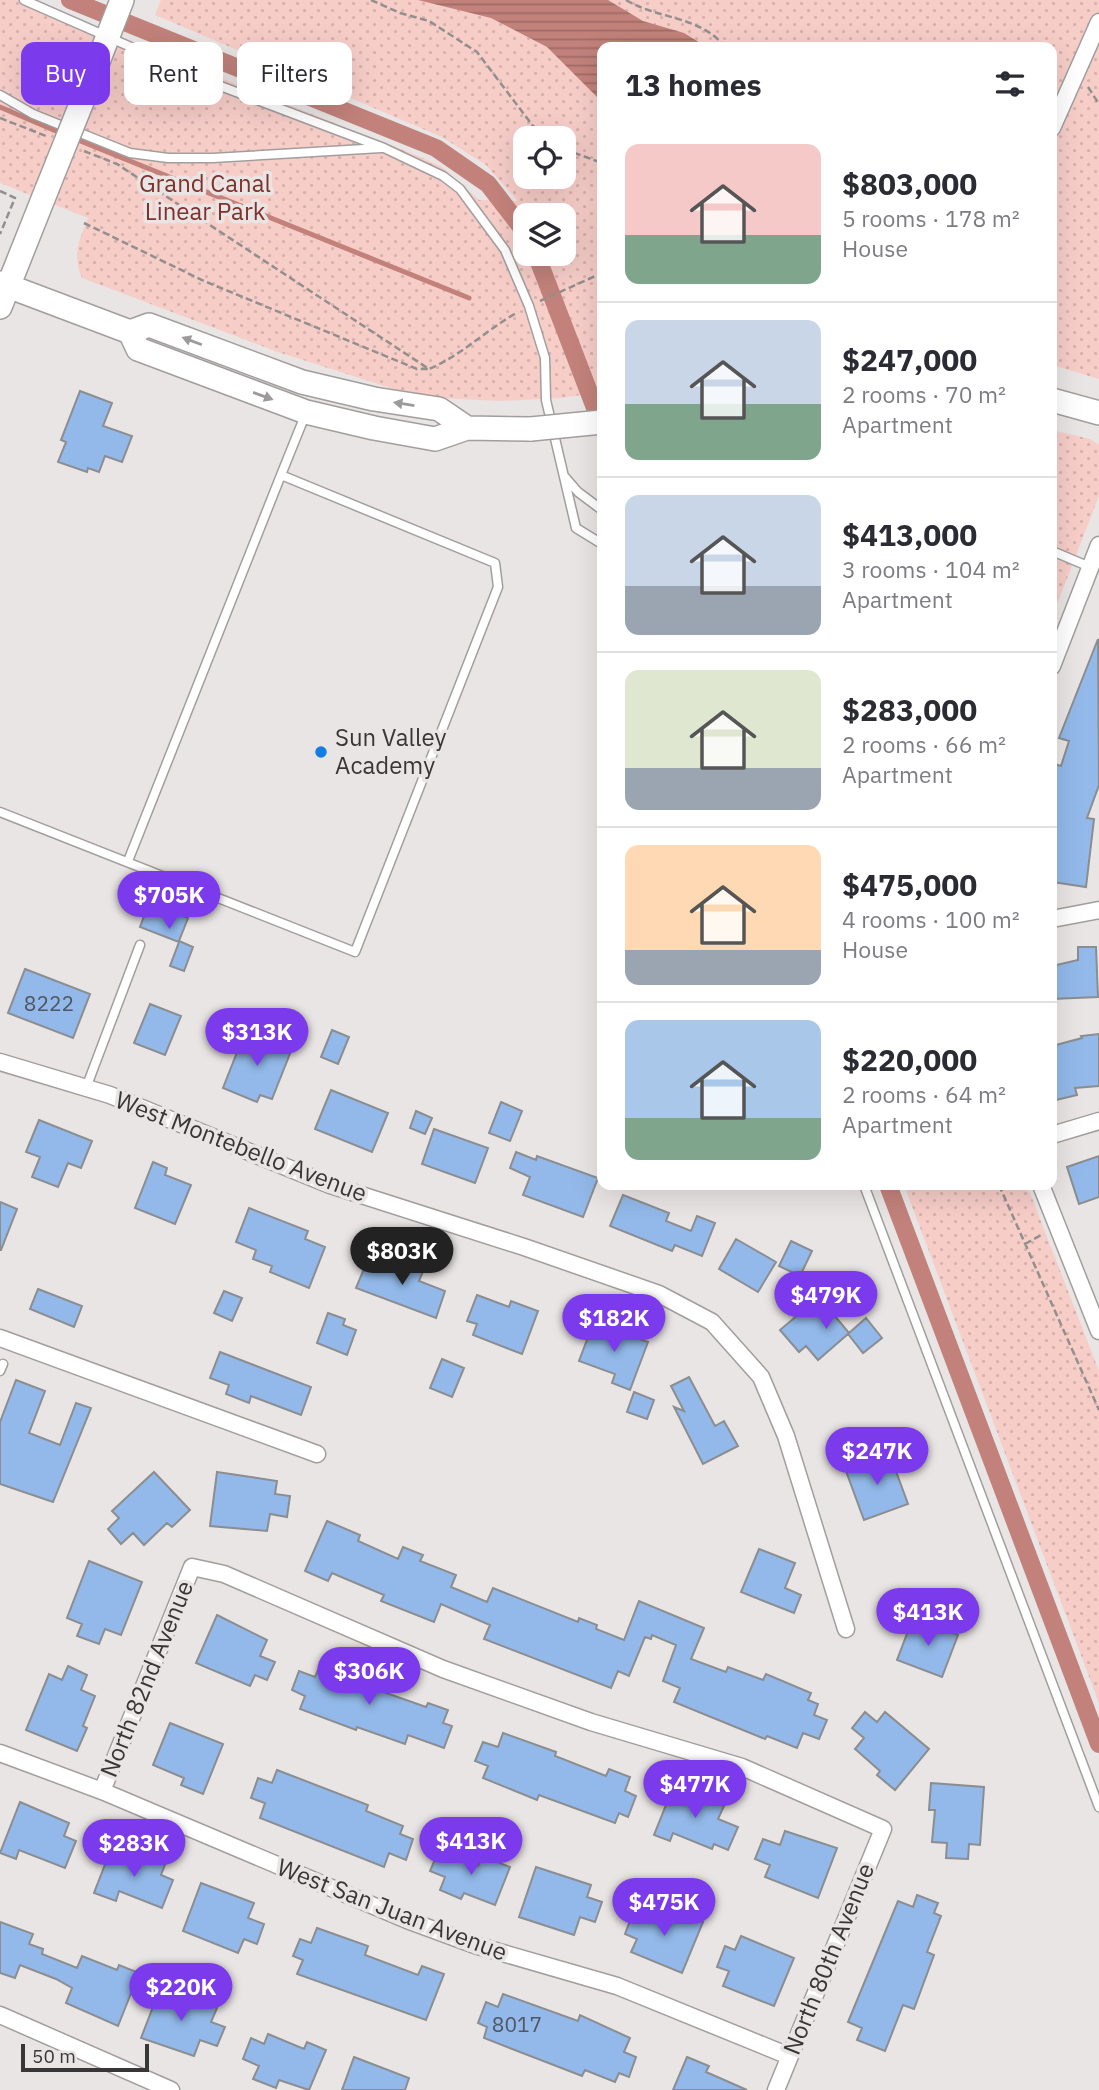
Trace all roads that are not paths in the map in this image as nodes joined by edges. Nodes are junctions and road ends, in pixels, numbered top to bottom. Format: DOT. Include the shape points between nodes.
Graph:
graph roads {
  1 [pos="24,0"];
  2 [pos="122,0"];
  3 [pos="1099,22"];
  4 [pos="108,35"];
  5 [pos="0,94"];
  6 [pos="1057,117"];
  7 [pos="384,148"];
  8 [pos="3,292"];
  9 [pos="130,332"];
  10 [pos="1057,401"];
  11 [pos="306,412"];
  12 [pos="1099,414"];
  13 [pos="597,422"];
  14 [pos="467,428"];
  15 [pos="281,475"];
  16 [pos="565,477"];
  17 [pos="597,506"];
  18 [pos="597,542"];
  19 [pos="1099,545"];
  20 [pos="1057,553"];
  21 [pos="1095,569"];
  22 [pos="1057,655"];
  23 [pos="0,812"];
  24 [pos="128,861"];
  25 [pos="1099,910"];
  26 [pos="1057,918"];
  27 [pos="140,945"];
  28 [pos="0,1062"];
  29 [pos="86,1088"];
  30 [pos="1099,1121"];
  31 [pos="1057,1134"];
  32 [pos="866,1190"];
  33 [pos="1043,1190"];
  34 [pos="1099,1331"];
  35 [pos="0,1338"];
  36 [pos="317,1454"];
  37 [pos="846,1629"];
  38 [pos="0,1753"];
  39 [pos="102,1791"];
  40 [pos="1099,1807"];
  41 [pos="883,1829"];
  42 [pos="0,2015"];
  43 [pos="789,2056"];
  44 [pos="171,2090"];
  45 [pos="776,2090"];
  1 -- 4 [label="lane"];
  2 -- 4 [label="main road"];
  3 -- 6 [label="street"];
  4 -- 7 [label="lane" via="215,84"];
  4 -- 8 [label="main road, bridge"];
  5 -- 7 [label="lane" via="33,114 146,157 213,158"];
  7 -- 16 [label="lane" via="460,189 505,250 531,305 545,358 546,400"];
  8 -- 9 [label="main road"];
  9 -- 11 [label="main road, one-way" via="138,349"];
  14 -- 9 [label="main road, one-way" via="439,409 302,382 149,324"];
  10 -- 12 [label="main road"];
  11 -- 14 [label="main road" via="435,439"];
  11 -- 15 [label="lane"];
  13 -- 14 [label="main road, bridge" via="531,429"];
  15 -- 24 [label="lane"];
  15 -- 24 [label="lane" via="495,563 498,587 360,940 355,952"];
  16 -- 17 [label="lane"];
  16 -- 18 [label="lane" via="576,528"];
  19 -- 21 [label="street"];
  20 -- 21 [label="lane"];
  21 -- 22 [label="street"];
  23 -- 24 [label="lane"];
  25 -- 26 [label="street"];
  27 -- 29 [label="lane"];
  28 -- 29 [label="street, West Montebello Avenue"];
  29 -- 37 [label="street, West Montebello Avenue" via="330,1185 659,1294 712,1322 761,1377 786,1436"];
  30 -- 31 [label="street"];
  32 -- 40 [label="lane"];
  33 -- 34 [label="street"];
  35 -- 36 [label="street"];
  38 -- 39 [label="street, West San Juan Avenue"];
  39 -- 41 [label="street, North 82nd Avenue" via="192,1567 224,1574 443,1669 591,1722 742,1767"];
  39 -- 43 [label="street, West San Juan Avenue" via="407,1920 617,1986"];
  41 -- 43 [label="street, North 80th Avenue"];
  42 -- 44 [label="street"];
  43 -- 45 [label="street, North 80th Avenue"];
}
